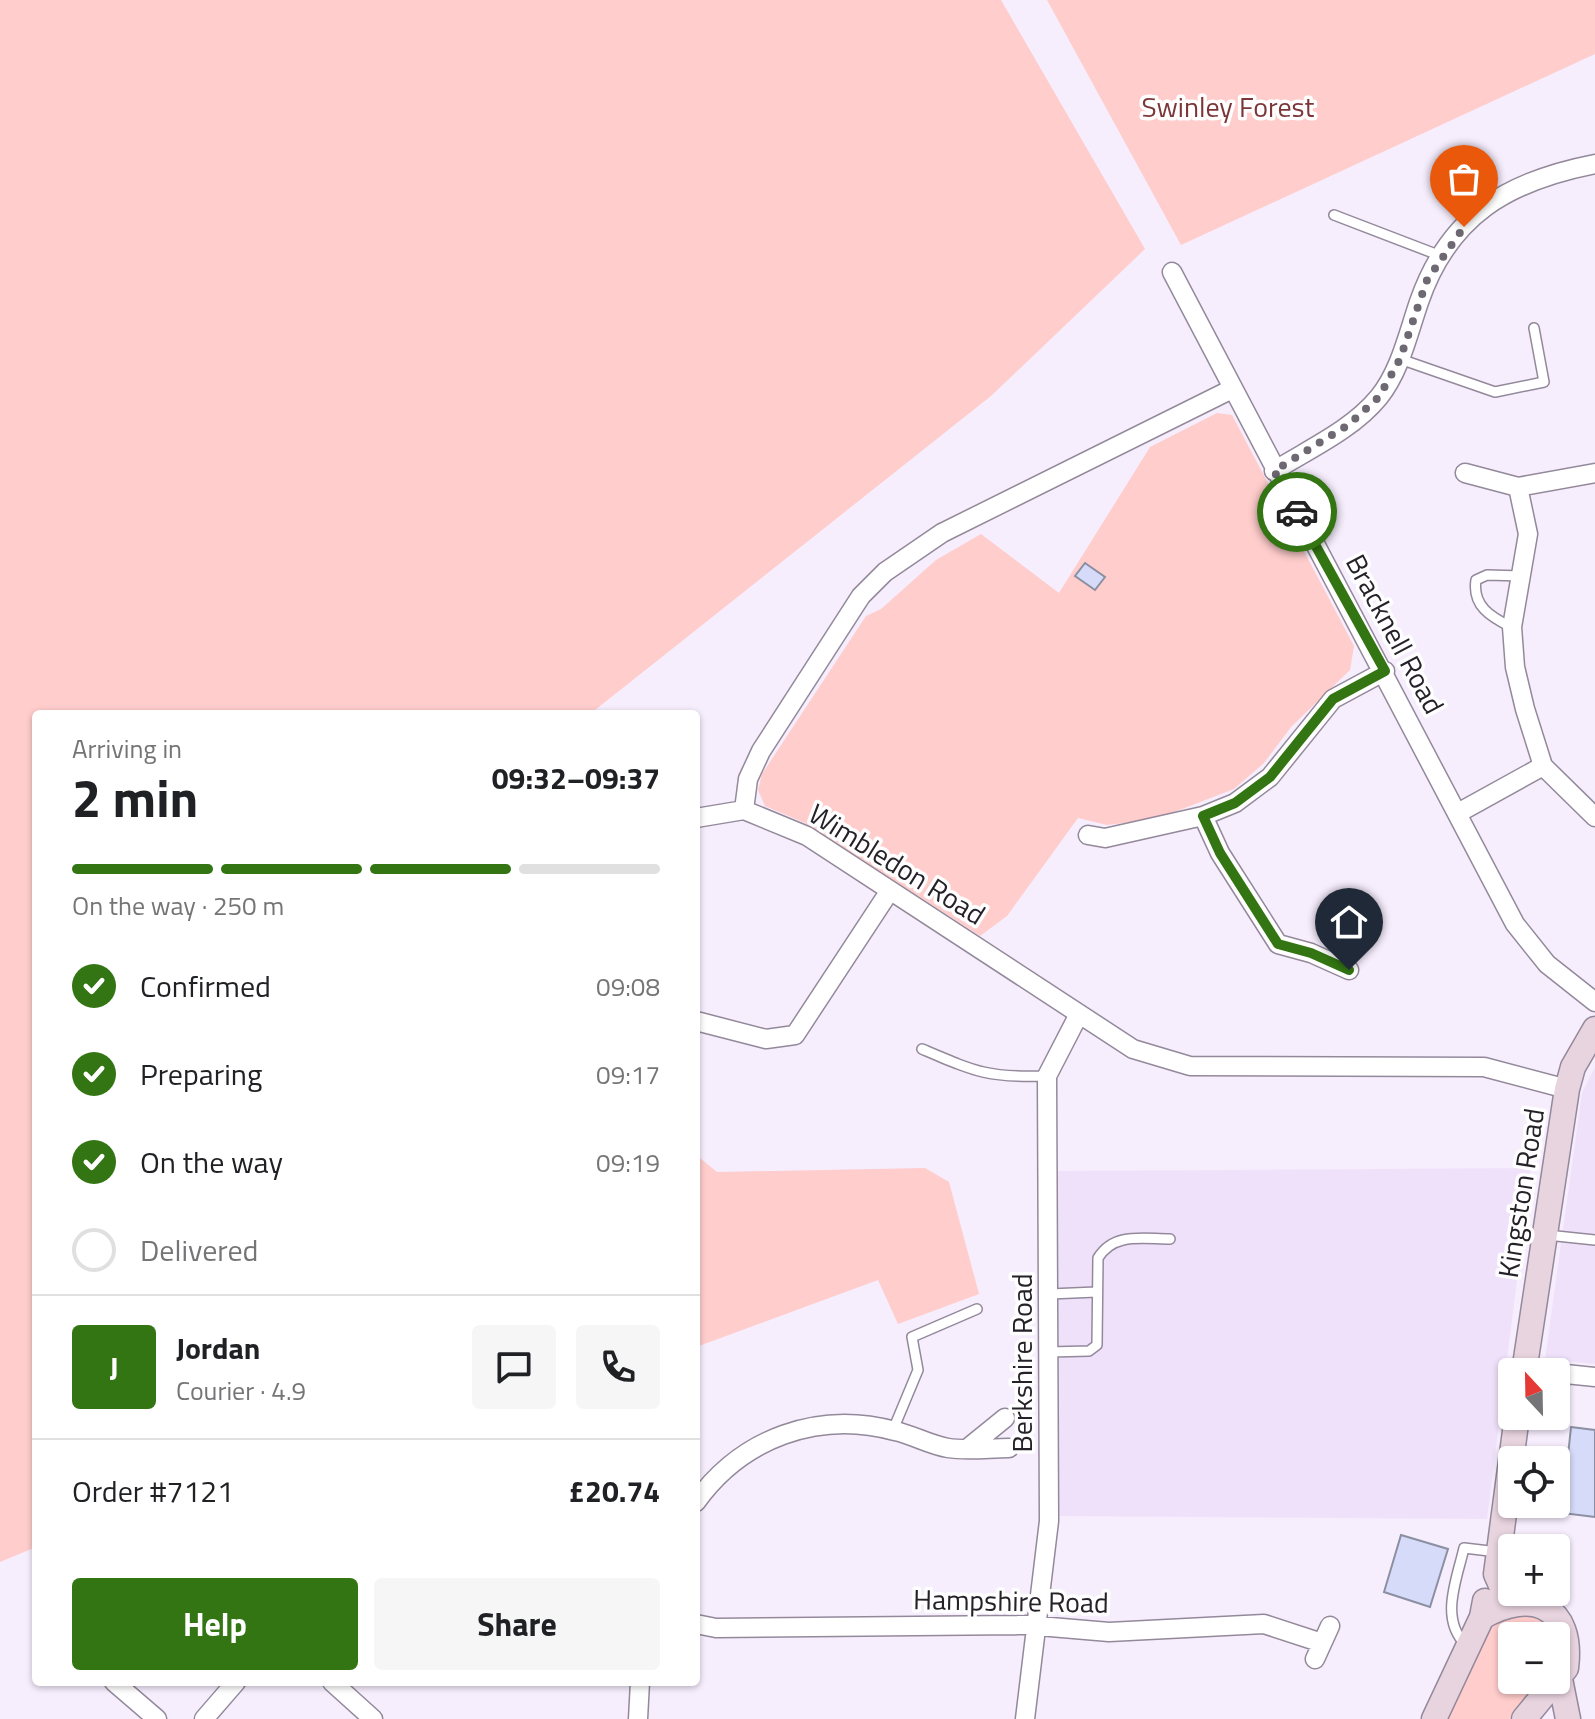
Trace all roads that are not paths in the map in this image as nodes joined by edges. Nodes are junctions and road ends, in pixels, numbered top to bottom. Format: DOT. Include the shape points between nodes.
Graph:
graph roads {
  1 [pos="1595,164"];
  2 [pos="1334,215"];
  3 [pos="1441,256"];
  4 [pos="1172,272"];
  5 [pos="1534,328"];
  6 [pos="1400,359"];
  7 [pos="1232,389"];
  8 [pos="1274,471"];
  9 [pos="1465,473"];
  10 [pos="1595,473"];
  11 [pos="1518,487"];
  12 [pos="1522,576"];
  13 [pos="1512,627"];
  14 [pos="1385,671"];
  15 [pos="1543,766"];
  16 [pos="744,810"];
  17 [pos="1458,813"];
  18 [pos="1203,816"];
  19 [pos="700,817"];
  20 [pos="1595,817"];
  21 [pos="1088,835"];
  22 [pos="889,892"];
  23 [pos="1349,970"];
  24 [pos="1595,1002"];
  25 [pos="1079,1014"];
  26 [pos="700,1022"];
  27 [pos="1595,1029"];
  28 [pos="922,1049"];
  29 [pos="1047,1076"];
  30 [pos="1567,1089"];
  31 [pos="1543,1234"];
  32 [pos="1170,1239"];
  33 [pos="1595,1240"];
  34 [pos="1096,1292"];
  35 [pos="1050,1294"];
  36 [pos="977,1309"];
  37 [pos="1049,1352"];
  38 [pos="1533,1358"];
  39 [pos="1570,1374"];
  40 [pos="1595,1377"];
  41 [pos="1005,1418"];
  42 [pos="893,1430"];
  43 [pos="1515,1430"];
  44 [pos="968,1448"];
  45 [pos="1009,1448"];
  46 [pos="700,1496"];
  47 [pos="1501,1534"];
  48 [pos="1498,1558"];
  49 [pos="1498,1578"];
  50 [pos="1503,1606"];
  51 [pos="1540,1606"];
  52 [pos="1482,1617"];
  53 [pos="1558,1622"];
  54 [pos="700,1625"];
  55 [pos="1039,1626"];
  56 [pos="1323,1643"];
  57 [pos="1468,1647"];
  58 [pos="119,1686"];
  59 [pos="233,1686"];
  60 [pos="336,1686"];
  61 [pos="640,1686"];
  62 [pos="1547,1694"];
  63 [pos="1562,1694"];
  64 [pos="1528,1716"];
  65 [pos="157,1719"];
  66 [pos="204,1719"];
  67 [pos="373,1719"];
  68 [pos="638,1719"];
  69 [pos="1025,1719"];
  70 [pos="1434,1719"];
  71 [pos="1566,1719"];
  1 -- 3 [label="street" via="1512,188 1480,210"];
  2 -- 3 [label="lane"];
  3 -- 6 [label="street" via="1427,280"];
  4 -- 7 [label="street, Bracknell Road"];
  5 -- 6 [label="lane" via="1544,382 1495,392"];
  6 -- 8 [label="street" via="1379,397 1348,425"];
  7 -- 8 [label="street, Bracknell Road"];
  7 -- 16 [label="street" via="942,533 885,572 861,596 761,751 748,779"];
  8 -- 14 [label="street, Bracknell Road"];
  9 -- 11 [label="street"];
  10 -- 11 [label="street"];
  11 -- 12 [label="street" via="1528,534"];
  12 -- 13 [label="street"];
  12 -- 13 [label="lane" via="1487,575 1476,580 1479,603 1491,617"];
  13 -- 15 [label="street" via="1515,667"];
  14 -- 17 [label="street, Bracknell Road"];
  14 -- 18 [label="street" via="1333,699 1270,777 1235,803"];
  15 -- 17 [label="street"];
  15 -- 20 [label="street"];
  16 -- 19 [label="street"];
  16 -- 22 [label="street, Wimbledon Road" via="807,836"];
  17 -- 24 [label="street, Bracknell Road" via="1515,924 1547,964"];
  18 -- 21 [label="street" via="1105,838"];
  18 -- 23 [label="street" via="1220,853 1278,944"];
  22 -- 25 [label="street, Wimbledon Road"];
  22 -- 26 [label="street" via="795,1035 766,1039"];
  25 -- 29 [label="street, Berkshire Road"];
  25 -- 30 [label="street, Wimbledon Road" via="1133,1049 1190,1066 1484,1067"];
  27 -- 30 [label="street, Kingston Road"];
  28 -- 29 [label="lane" via="998,1078"];
  29 -- 35 [label="street, Berkshire Road"];
  30 -- 31 [label="street, Kingston Road"];
  31 -- 33 [label="lane"];
  31 -- 38 [label="street, Kingston Road"];
  32 -- 34 [label="lane" via="1111,1242 1098,1258"];
  34 -- 35 [label="lane"];
  34 -- 37 [label="lane" via="1095,1349"];
  35 -- 37 [label="street, Berkshire Road"];
  36 -- 42 [label="lane" via="912,1337 918,1370"];
  37 -- 55 [label="street, Berkshire Road" via="1049,1521"];
  39 -- 40 [label="street"];
  41 -- 44 [label="street"];
  42 -- 44 [label="street" via="948,1448"];
  42 -- 46 [label="street" via="842,1423 792,1429 755,1445"];
  43 -- 47 [label="street"];
  44 -- 45 [label="street"];
  48 -- 49 [label="street"];
  48 -- 52 [label="street"];
  48 -- 57 [label="lane" via="1464,1548 1451,1624"];
  50 -- 52 [label="street"];
  51 -- 53 [label="street"];
  52 -- 57 [label="street"];
  54 -- 55 [label="street, Hampshire Road"];
  55 -- 56 [label="street, Hampshire Road" via="1109,1632 1264,1624"];
  55 -- 69 [label="street, Berkshire Road"];
  57 -- 70 [label="street"];
  58 -- 65 [label="street"];
  59 -- 66 [label="street"];
  60 -- 67 [label="street"];
  61 -- 68 [label="street"];
  62 -- 64 [label="street"];
  63 -- 71 [label="street"];
  64 -- 71 [label="street"];
}
